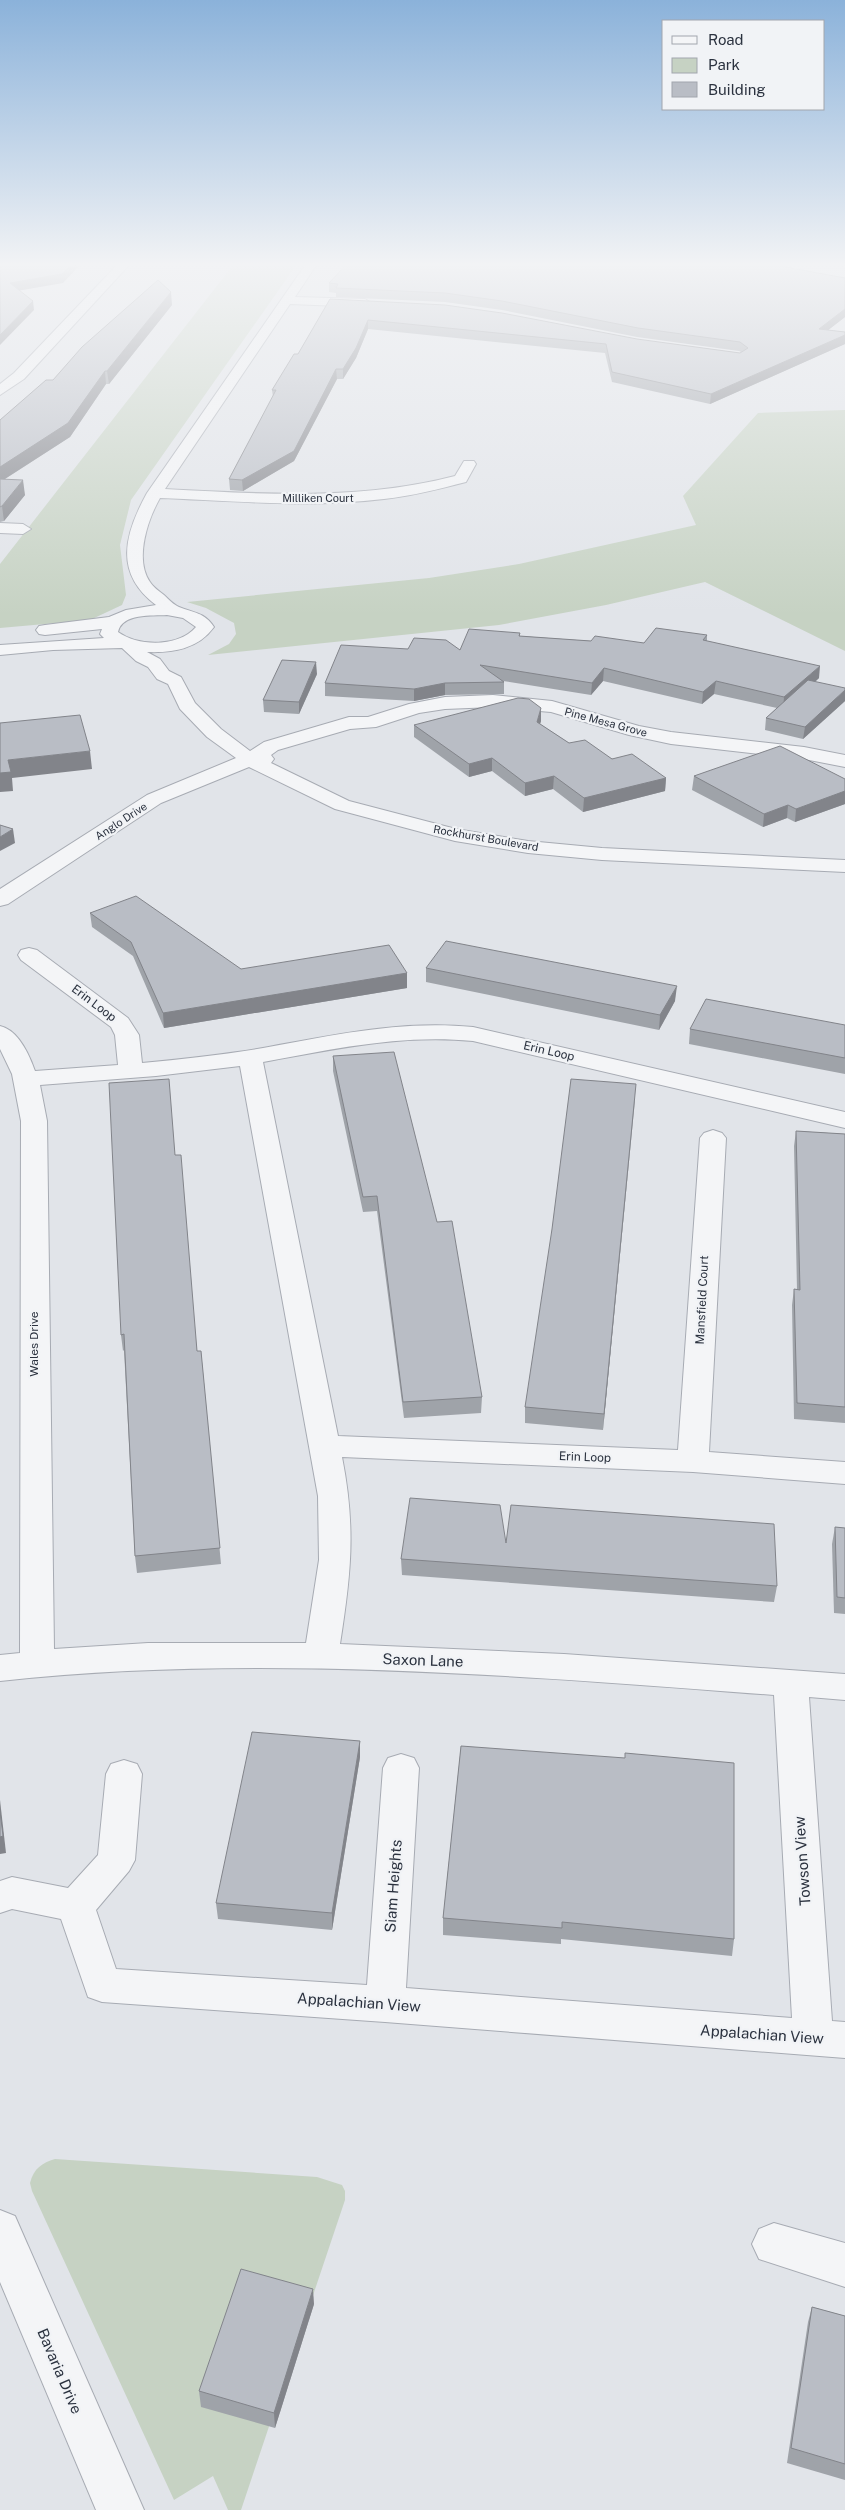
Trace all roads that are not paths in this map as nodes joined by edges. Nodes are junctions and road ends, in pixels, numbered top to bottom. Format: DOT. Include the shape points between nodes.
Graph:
graph roads {
  1 [pos="12,381"];
  2 [pos="232,381"];
  3 [pos="0,391"];
  4 [pos="469,464"];
  5 [pos="155,493"];
  6 [pos="0,528"];
  7 [pos="23,529"];
  8 [pos="141,582"];
  9 [pos="173,611"];
  10 [pos="118,619"];
  11 [pos="0,634"];
  12 [pos="194,639"];
  13 [pos="126,644"];
  14 [pos="0,650"];
  15 [pos="180,668"];
  16 [pos="250,760"];
  17 [pos="845,761"];
  18 [pos="845,866"];
  19 [pos="0,899"];
  20 [pos="29,955"];
  21 [pos="0,1033"];
  22 [pos="250,1057"];
  23 [pos="131,1070"];
  24 [pos="26,1079"];
  25 [pos="845,1120"];
  26 [pos="713,1138"];
  27 [pos="325,1446"];
  28 [pos="694,1461"];
  29 [pos="845,1473"];
  30 [pos="321,1656"];
  31 [pos="36,1663"];
  32 [pos="0,1668"];
  33 [pos="791,1683"];
  34 [pos="845,1687"];
  35 [pos="401,1768"];
  36 [pos="124,1774"];
  37 [pos="0,1897"];
  38 [pos="76,1906"];
  39 [pos="385,2004"];
  40 [pos="829,2039"];
  41 [pos="0,2231"];
  42 [pos="774,2244"];
  43 [pos="845,2265"];
  44 [pos="120,2510"];
  1 -- 3 [label="street"];
  2 -- 5 [label="street"];
  4 -- 5 [label="street, Milliken Court" via="461,479 377,497 313,499"];
  5 -- 8 [label="street" via="143,516 137,539 137,566"];
  6 -- 7 [label="street"];
  8 -- 9 [label="street"];
  8 -- 10 [label="street"];
  9 -- 10 [label="street" via="150,611"];
  9 -- 12 [label="street" via="202,621 205,627"];
  10 -- 11 [label="street"];
  10 -- 13 [label="street, Rockhurst Boulevard" via="109,628 109,634"];
  12 -- 13 [label="street" via="166,647"];
  12 -- 15 [label="street"];
  13 -- 14 [label="street"];
  13 -- 15 [label="street, Rockhurst Boulevard" via="154,663 162,675"];
  15 -- 16 [label="street, Rockhurst Boulevard" via="187,705 214,733"];
  16 -- 17 [label="street, Pine Mesa Grove" via="290,756 365,730 369,723 416,708 445,703 518,702 552,707 670,738 804,753"];
  16 -- 18 [label="street, Rockhurst Boulevard" via="342,805 455,835 528,847 602,854"];
  16 -- 19 [label="street, Anglo Drive" via="154,799"];
  20 -- 23 [label="street, Erin Loop" via="120,1022 127,1035"];
  21 -- 24 [label="street, Wales Drive" via="13,1048"];
  22 -- 23 [label="street, Erin Loop"];
  22 -- 25 [label="street, Erin Loop" via="397,1031 458,1032"];
  22 -- 27 [label="street"];
  23 -- 24 [label="street, Erin Loop"];
  24 -- 31 [label="street, Wales Drive" via="34,1121"];
  26 -- 28 [label="street, Mansfield Court"];
  27 -- 28 [label="street, Erin Loop"];
  27 -- 30 [label="street" via="336,1523 329,1608"];
  28 -- 29 [label="street, Erin Loop"];
  30 -- 31 [label="street, Saxon Lane" via="176,1655"];
  30 -- 33 [label="street, Saxon Lane" via="553,1665"];
  31 -- 32 [label="street, Saxon Lane"];
  33 -- 34 [label="street, Saxon Lane"];
  33 -- 40 [label="street, Towson View"];
  35 -- 39 [label="street, Siam Heights"];
  36 -- 38 [label="street" via="116,1860"];
  37 -- 38 [label="street" via="12,1893"];
  38 -- 39 [label="street, Appalachian View" via="102,1985"];
  39 -- 40 [label="street, Appalachian View"];
  41 -- 44 [label="street, Bavaria Drive"];
  42 -- 43 [label="street"];
}
